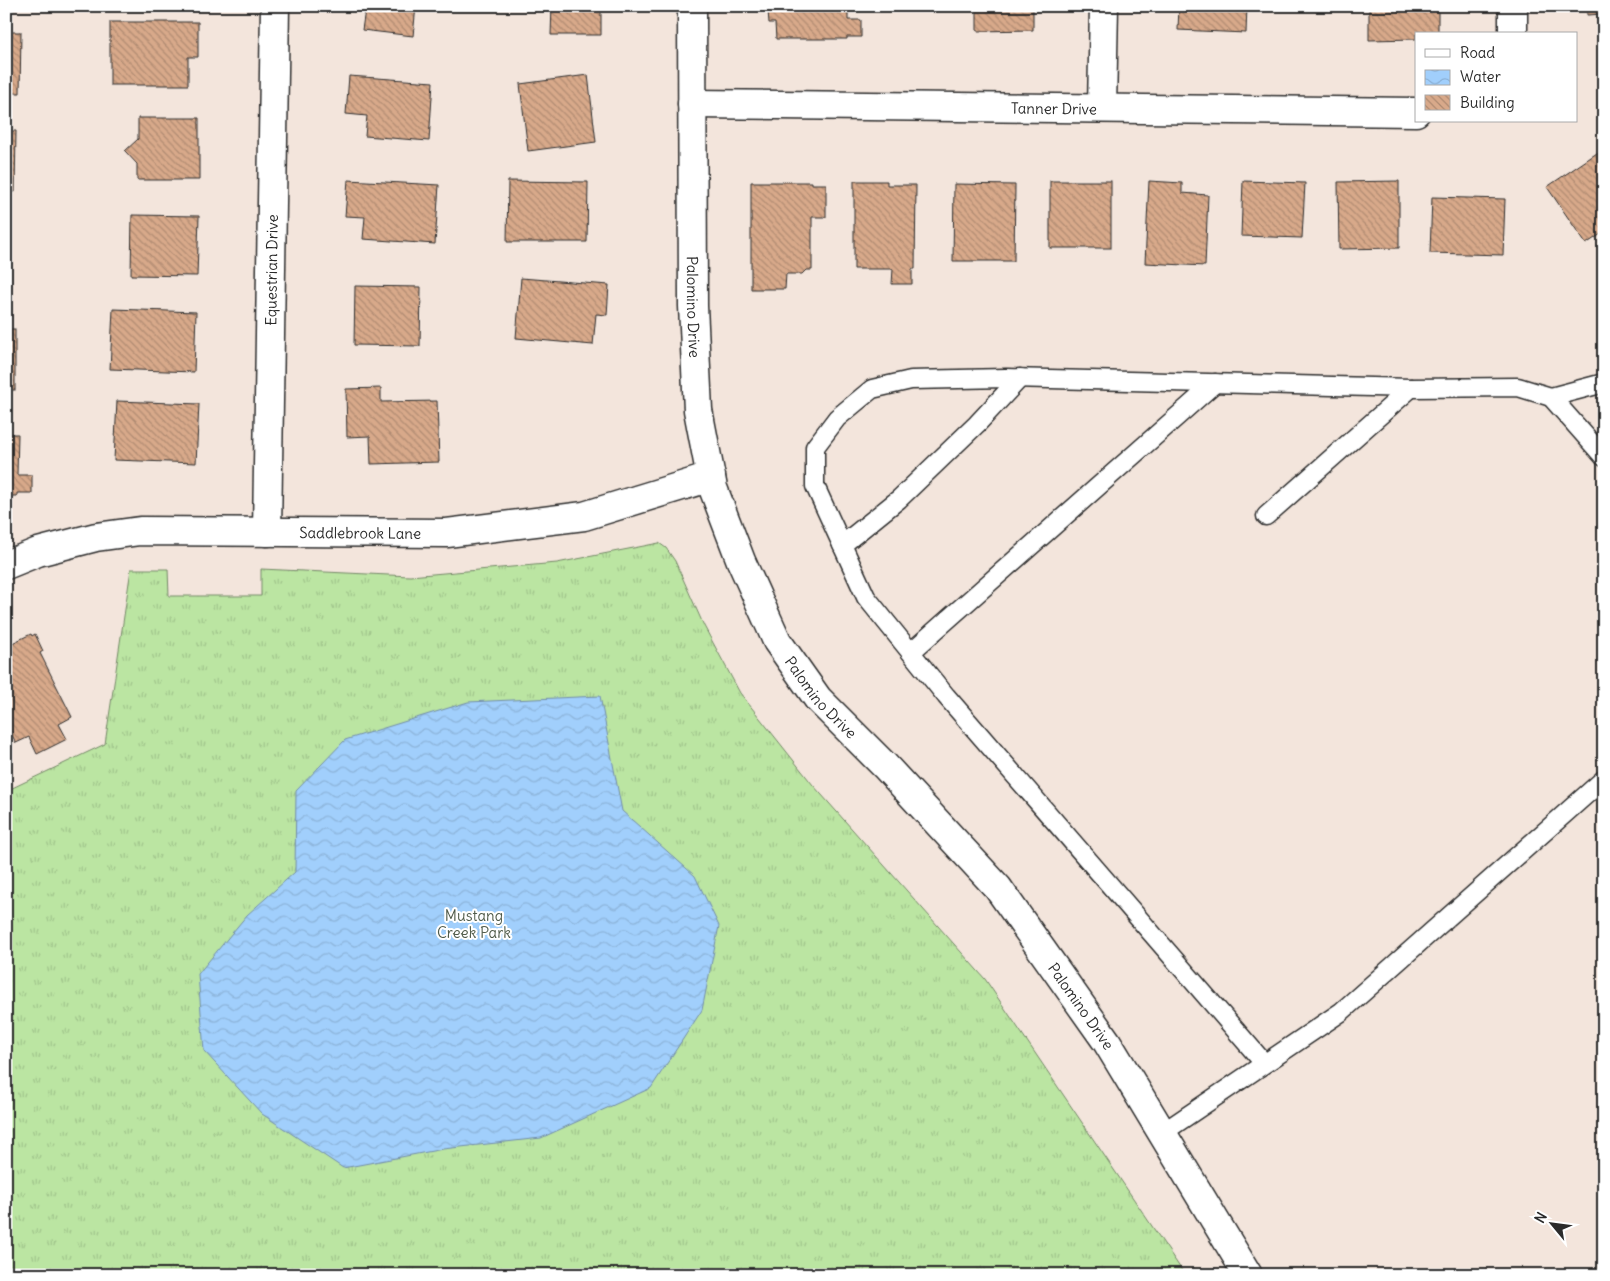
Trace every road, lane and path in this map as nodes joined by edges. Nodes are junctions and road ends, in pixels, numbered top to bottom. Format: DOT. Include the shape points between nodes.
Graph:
graph roads {
  1 [pos="275,6"];
  2 [pos="692,6"];
  3 [pos="1104,6"];
  4 [pos="1513,6"];
  5 [pos="1513,32"];
  6 [pos="692,104"];
  7 [pos="1102,108"];
  8 [pos="1415,112"];
  9 [pos="1020,378"];
  10 [pos="1215,383"];
  11 [pos="1604,383"];
  12 [pos="1412,388"];
  13 [pos="1551,397"];
  14 [pos="1604,457"];
  15 [pos="711,477"];
  16 [pos="1266,516"];
  17 [pos="267,532"];
  18 [pos="842,545"];
  19 [pos="6,565"];
  20 [pos="911,652"];
  21 [pos="1604,779"];
  22 [pos="1264,1063"];
  23 [pos="1162,1133"];
  24 [pos="1248,1275"];
  1 -- 17 [label="street, Equestrian Drive"];
  2 -- 6 [label="street, Palomino Drive"];
  3 -- 7 [label="street"];
  4 -- 5 [label="street"];
  6 -- 7 [label="street, Tanner Drive"];
  6 -- 15 [label="street, Palomino Drive" via="693,306 698,410"];
  7 -- 8 [label="street, Tanner Drive"];
  9 -- 10 [label="lane"];
  9 -- 18 [label="lane" via="899,499"];
  9 -- 18 [label="lane" via="911,380 872,389 837,418 815,447 815,486"];
  10 -- 12 [label="lane"];
  10 -- 20 [label="lane"];
  11 -- 13 [label="lane"];
  12 -- 13 [label="lane" via="1518,387"];
  12 -- 16 [label="lane"];
  13 -- 14 [label="lane"];
  15 -- 17 [label="street, Saddlebrook Lane" via="584,516 447,533"];
  15 -- 23 [label="street, Palomino Drive" via="741,560 777,641 818,699 998,888 1107,1042"];
  17 -- 19 [label="street, Saddlebrook Lane" via="140,531 96,537 38,552"];
  18 -- 20 [label="lane" via="866,597"];
  20 -- 22 [label="lane"];
  21 -- 22 [label="lane" via="1341,1012"];
  22 -- 23 [label="lane"];
  23 -- 24 [label="street, Palomino Drive"];
}
